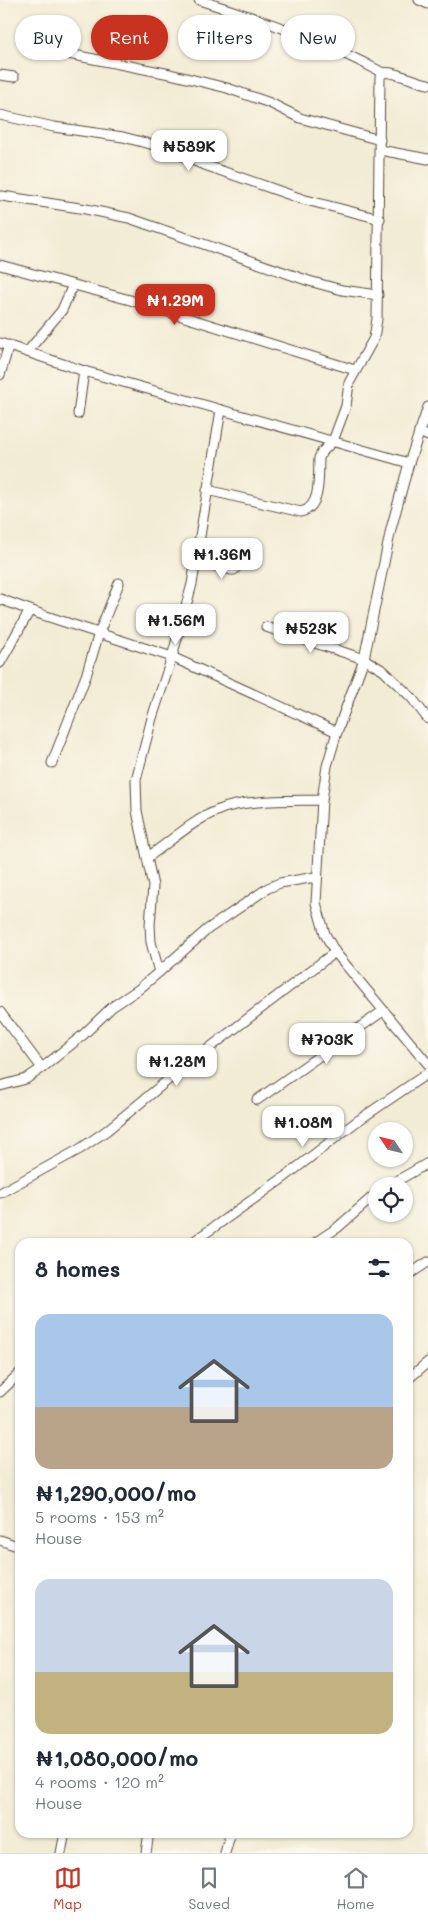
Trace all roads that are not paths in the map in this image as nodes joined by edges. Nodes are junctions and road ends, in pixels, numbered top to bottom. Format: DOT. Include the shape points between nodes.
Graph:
graph roads {
  1 [pos="199,0"];
  2 [pos="420,0"];
  3 [pos="428,4"];
  4 [pos="81,56"];
  5 [pos="383,73"];
  6 [pos="0,75"];
  7 [pos="14,77"];
  8 [pos="428,84"];
  9 [pos="0,116"];
  10 [pos="380,145"];
  11 [pos="428,159"];
  12 [pos="2,196"];
  13 [pos="380,220"];
  14 [pos="0,265"];
  15 [pos="73,285"];
  16 [pos="378,295"];
  17 [pos="4,344"];
  18 [pos="28,352"];
  19 [pos="354,370"];
  20 [pos="84,371"];
  21 [pos="0,376"];
  22 [pos="428,407"];
  23 [pos="221,410"];
  24 [pos="78,414"];
  25 [pos="419,432"];
  26 [pos="428,436"];
  27 [pos="333,442"];
  28 [pos="409,463"];
  29 [pos="207,490"];
  30 [pos="196,561"];
  31 [pos="239,564"];
  32 [pos="119,583"];
  33 [pos="0,599"];
  34 [pos="30,610"];
  35 [pos="266,627"];
  36 [pos="172,657"];
  37 [pos="364,659"];
  38 [pos="0,663"];
  39 [pos="428,719"];
  40 [pos="337,732"];
  41 [pos="52,764"];
  42 [pos="322,800"];
  43 [pos="148,857"];
  44 [pos="316,877"];
  45 [pos="335,952"];
  46 [pos="158,972"];
  47 [pos="383,1011"];
  48 [pos="0,1012"];
  49 [pos="428,1064"];
  50 [pos="42,1068"];
  51 [pos="428,1073"];
  52 [pos="0,1086"];
  53 [pos="256,1100"];
  54 [pos="428,1163"];
  55 [pos="404,1177"];
  56 [pos="0,1193"];
  57 [pos="368,1201"];
  58 [pos="198,1238"];
  59 [pos="322,1238"];
  60 [pos="428,1262"];
  61 [pos="413,1272"];
  62 [pos="428,1362"];
  63 [pos="413,1376"];
  64 [pos="15,1378"];
  65 [pos="0,1392"];
  66 [pos="0,1540"];
  67 [pos="15,1545"];
  68 [pos="64,1838"];
  69 [pos="148,1838"];
  70 [pos="229,1838"];
  71 [pos="61,1853"];
  72 [pos="146,1853"];
  73 [pos="225,1853"];
  1 -- 5 [label="street" via="257,18 349,54"];
  2 -- 3 [label="street"];
  4 -- 10 [label="street" via="227,88 300,118"];
  5 -- 8 [label="street" via="390,72"];
  5 -- 10 [label="street" via="379,85"];
  6 -- 7 [label="street"];
  9 -- 13 [label="street" via="123,137 165,148 199,164 302,199"];
  10 -- 11 [label="street"];
  10 -- 13 [label="street"];
  12 -- 16 [label="street" via="129,218 309,282"];
  13 -- 16 [label="street"];
  14 -- 15 [label="street"];
  15 -- 18 [label="street" via="62,310"];
  15 -- 19 [label="street" via="148,305"];
  16 -- 19 [label="street" via="374,338"];
  17 -- 18 [label="street"];
  17 -- 21 [label="street"];
  18 -- 20 [label="street"];
  19 -- 27 [label="street"];
  20 -- 23 [label="street"];
  20 -- 24 [label="street"];
  22 -- 25 [label="street"];
  23 -- 27 [label="street"];
  23 -- 29 [label="street"];
  25 -- 26 [label="street"];
  25 -- 28 [label="street"];
  27 -- 28 [label="street"];
  27 -- 29 [label="street" via="320,458 315,501 308,510 301,512"];
  28 -- 37 [label="street" via="391,529"];
  29 -- 30 [label="street"];
  30 -- 31 [label="street" via="231,570"];
  30 -- 36 [label="street"];
  32 -- 41 [label="street"];
  33 -- 34 [label="street"];
  34 -- 36 [label="street"];
  34 -- 38 [label="street"];
  35 -- 37 [label="street"];
  36 -- 40 [label="street"];
  36 -- 43 [label="street" via="136,780 137,811"];
  37 -- 39 [label="street" via="389,676"];
  37 -- 40 [label="street"];
  40 -- 42 [label="street"];
  42 -- 43 [label="street" via="240,803 219,809"];
  42 -- 44 [label="street"];
  43 -- 46 [label="street" via="153,886 151,942"];
  44 -- 45 [label="street" via="319,917 324,934"];
  44 -- 46 [label="street" via="268,888 208,928"];
  45 -- 47 [label="street"];
  45 -- 56 [label="street" via="106,1131"];
  46 -- 50 [label="street"];
  47 -- 49 [label="street"];
  47 -- 53 [label="street"];
  48 -- 50 [label="street"];
  50 -- 52 [label="street" via="26,1079"];
  51 -- 58 [label="street"];
  54 -- 55 [label="street"];
  57 -- 59 [label="street"];
  60 -- 61 [label="street"];
  62 -- 63 [label="street"];
  64 -- 65 [label="street"];
  66 -- 67 [label="street"];
  68 -- 71 [label="street"];
  69 -- 72 [label="street"];
  70 -- 73 [label="street"];
}
